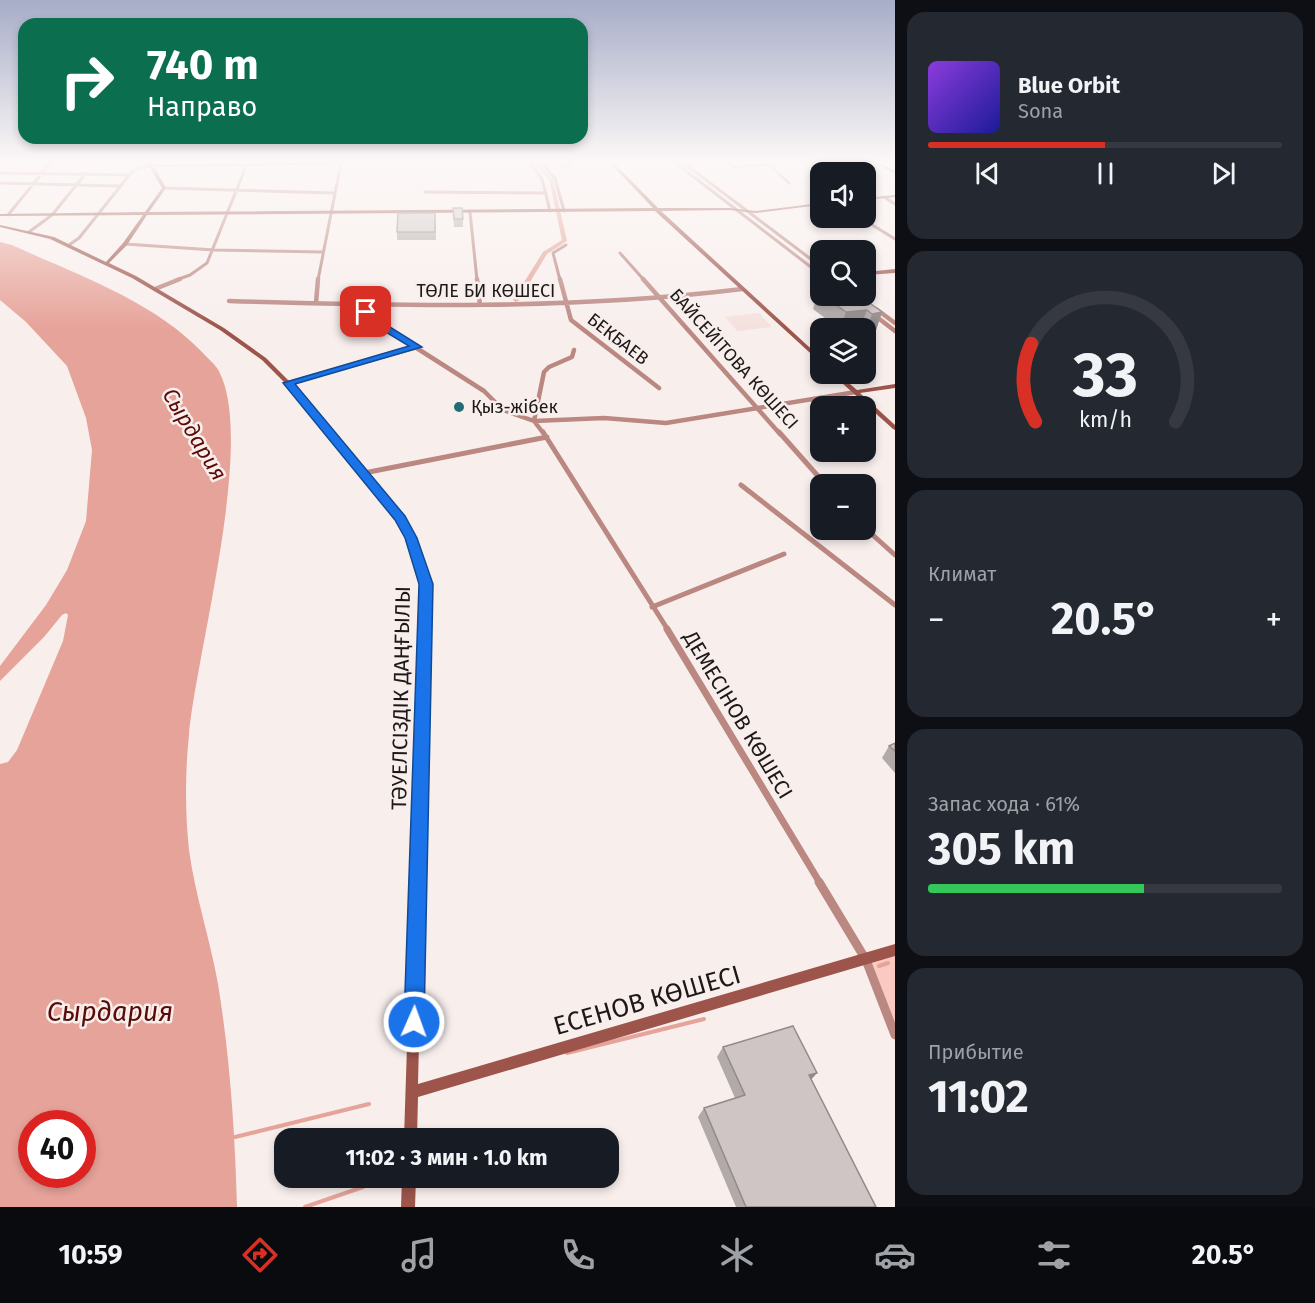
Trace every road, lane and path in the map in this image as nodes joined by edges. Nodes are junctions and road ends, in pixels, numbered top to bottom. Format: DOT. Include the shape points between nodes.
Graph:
graph roads {
  1 [pos="49,217"];
  2 [pos="93,217"];
  3 [pos="145,217"];
  4 [pos="228,217"];
  5 [pos="330,217"];
  6 [pos="471,217"];
  7 [pos="665,217"];
  8 [pos="747,217"];
  9 [pos="755,217"];
  10 [pos="0,226"];
  11 [pos="876,227"];
  12 [pos="29,232"];
  13 [pos="895,239"];
  14 [pos="125,244"];
  15 [pos="69,245"];
  16 [pos="566,245"];
  17 [pos="214,250"];
  18 [pos="323,252"];
  19 [pos="620,253"];
  20 [pos="810,258"];
  21 [pos="106,263"];
  22 [pos="810,266"];
  23 [pos="895,270"];
  24 [pos="876,273"];
  25 [pos="155,289"];
  26 [pos="742,289"];
  27 [pos="661,299"];
  28 [pos="229,301"];
  29 [pos="316,303"];
  30 [pos="565,304"];
  31 [pos="360,305"];
  32 [pos="480,305"];
  33 [pos="873,306"];
  34 [pos="867,310"];
  35 [pos="895,323"];
  36 [pos="895,331"];
  37 [pos="417,347"];
  38 [pos="574,350"];
  39 [pos="810,351"];
  40 [pos="288,383"];
  41 [pos="847,384"];
  42 [pos="895,386"];
  43 [pos="659,388"];
  44 [pos="856,392"];
  45 [pos="757,408"];
  46 [pos="534,422"];
  47 [pos="895,428"];
  48 [pos="547,437"];
  49 [pos="364,473"];
  50 [pos="816,474"];
  51 [pos="741,485"];
  52 [pos="876,538"];
  53 [pos="784,554"];
  54 [pos="895,555"];
  55 [pos="895,605"];
  56 [pos="652,607"];
  57 [pos="895,950"];
  58 [pos="866,960"];
  59 [pos="895,1035"];
  60 [pos="412,1092"];
  61 [pos="410,1128"];
  62 [pos="409,1188"];
  63 [pos="408,1207"];
  1 -- 12 [label="street"];
  2 -- 15 [label="street"];
  3 -- 14 [label="street"];
  4 -- 17 [label="street"];
  5 -- 18 [label="street"];
  6 -- 32 [label="street"];
  7 -- 26 [label="street"];
  8 -- 22 [label="street"];
  9 -- 20 [label="street"];
  10 -- 12 [label="street, ТӘУЕЛСІЗДІК ДАҢҒЫЛЫ"];
  11 -- 13 [label="street"];
  12 -- 15 [label="street, ТӘУЕЛСІЗДІК ДАҢҒЫЛЫ"];
  14 -- 17 [label="street"];
  14 -- 21 [label="street"];
  15 -- 21 [label="street, ТӘУЕЛСІЗДІК ДАҢҒЫЛЫ"];
  16 -- 30 [label="street, БЕКБАЕВ" via="553,253"];
  17 -- 18 [label="street"];
  17 -- 25 [label="street" via="202,268"];
  18 -- 29 [label="street"];
  19 -- 27 [label="street, БАЙСЕЙІТОВА КӨШЕСІ"];
  21 -- 25 [label="street, ТӘУЕЛСІЗДІК ДАҢҒЫЛЫ"];
  23 -- 24 [label="street"];
  25 -- 40 [label="street, ТӘУЕЛСІЗДІК ДАҢҒЫЛЫ" via="222,329 264,359"];
  26 -- 27 [label="street, ТӨЛЕ БИ КӨШЕСІ"];
  26 -- 39 [label="street"];
  27 -- 30 [label="street, ТӨЛЕ БИ КӨШЕСІ"];
  27 -- 45 [label="street, БАЙСЕЙІТОВА КӨШЕСІ"];
  28 -- 29 [label="street, ТӨЛЕ БИ КӨШЕСІ"];
  29 -- 31 [label="street, ТӨЛЕ БИ КӨШЕСІ"];
  30 -- 32 [label="street, ТӨЛЕ БИ КӨШЕСІ"];
  30 -- 43 [label="street, БЕКБАЕВ" via="571,320"];
  31 -- 32 [label="street, ТӨЛЕ БИ КӨШЕСІ"];
  31 -- 37 [label="street" via="382,326"];
  33 -- 35 [label="street"];
  34 -- 36 [label="street"];
  37 -- 40 [label="street"];
  37 -- 46 [label="street" via="484,391 503,410"];
  38 -- 46 [label="street" via="572,357 544,372"];
  40 -- 49 [label="street, ТӘУЕЛСІЗДІК ДАҢҒЫЛЫ"];
  41 -- 44 [label="street"];
  42 -- 44 [label="street"];
  44 -- 45 [label="street"];
  44 -- 47 [label="street"];
  45 -- 46 [label="street" via="659,423 604,418"];
  45 -- 50 [label="street, БАЙСЕЙІТОВА КӨШЕСІ"];
  46 -- 48 [label="street, ДЕМЕСІНОВ КӨШЕСІ"];
  48 -- 49 [label="street"];
  48 -- 56 [label="street, ДЕМЕСІНОВ КӨШЕСІ"];
  49 -- 60 [label="street, ТӘУЕЛСІЗДІК ДАҢҒЫЛЫ" via="400,518 426,584"];
  51 -- 55 [label="street"];
  52 -- 54 [label="street"];
  53 -- 56 [label="street"];
  56 -- 58 [label="street, ДЕМЕСІНОВ КӨШЕСІ"];
  57 -- 58 [label="street, ЕСЕНОВ КӨШЕСІ"];
  58 -- 59 [label="street, ДЕМЕСІНОВ КӨШЕСІ"];
  58 -- 60 [label="street, ЕСЕНОВ КӨШЕСІ"];
  60 -- 61 [label="street, ТӘУЕЛСІЗДІК ДАҢҒЫЛЫ"];
  62 -- 63 [label="street"];
}
